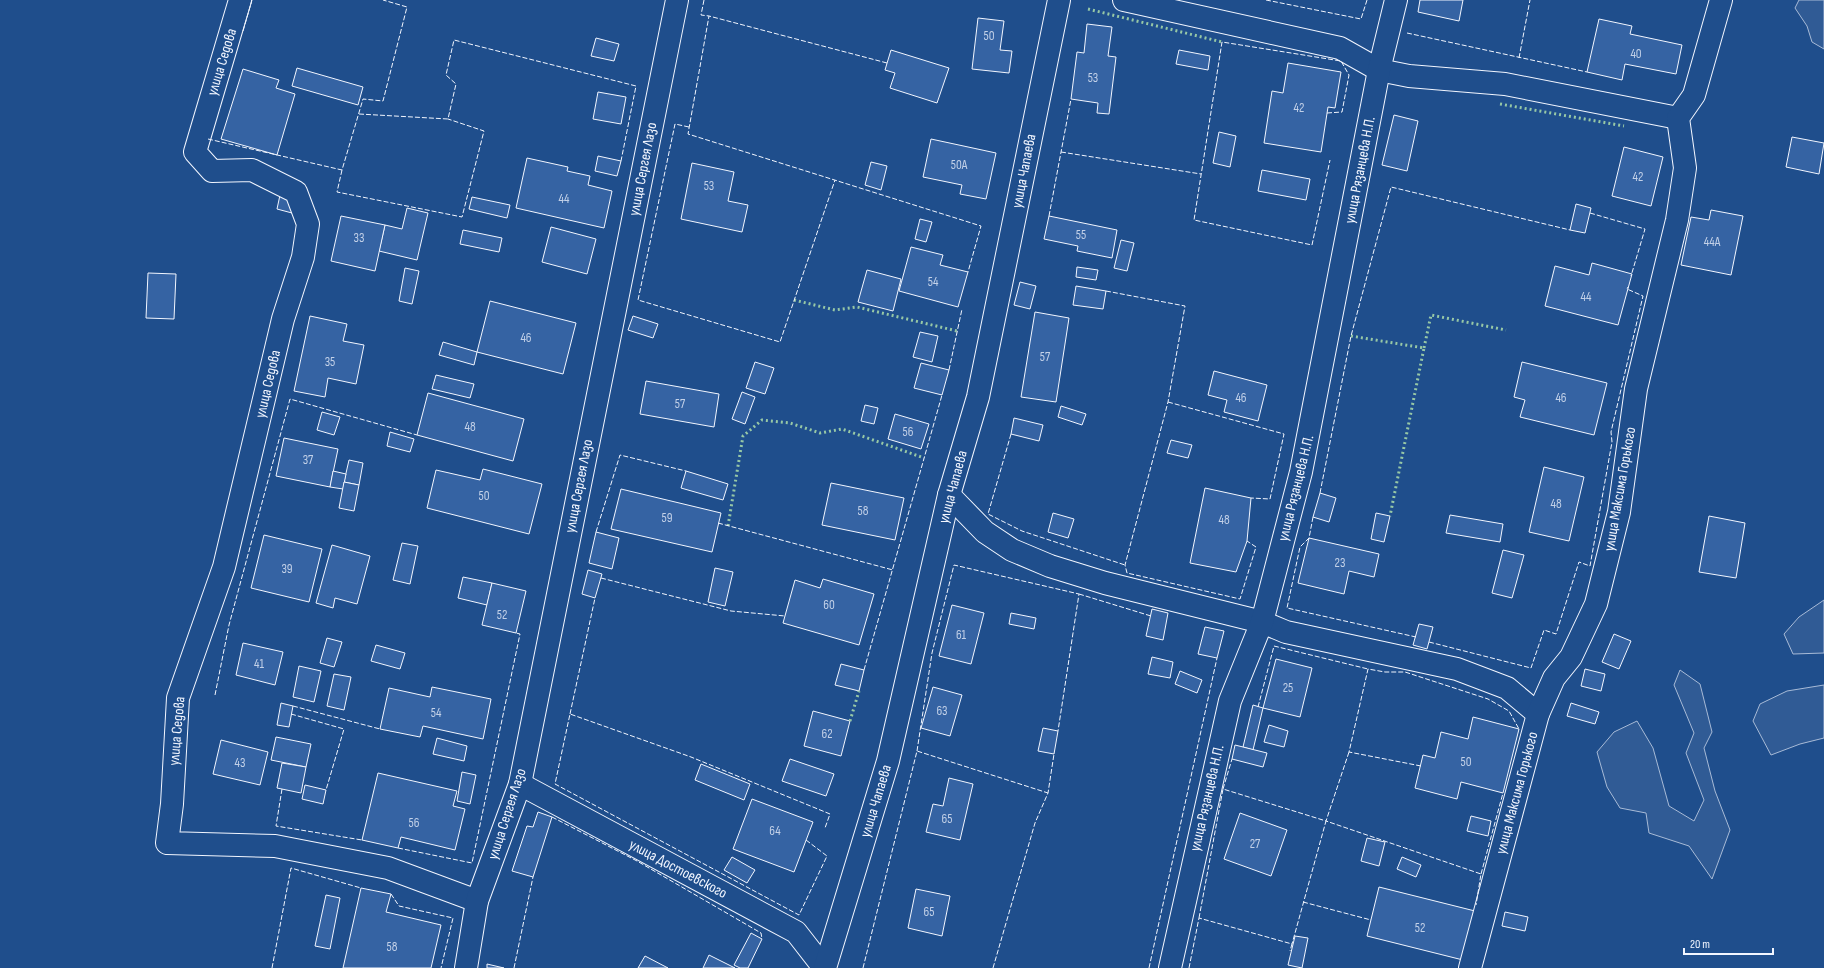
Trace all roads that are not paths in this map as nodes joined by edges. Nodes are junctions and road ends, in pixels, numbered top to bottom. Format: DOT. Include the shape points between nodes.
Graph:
graph roads {
  1 [pos="240,0"];
  2 [pos="677,0"];
  3 [pos="1059,0"];
  4 [pos="1124,0"];
  5 [pos="1396,0"];
  6 [pos="1721,0"];
  7 [pos="1379,70"];
  8 [pos="1678,118"];
  9 [pos="949,495"];
  10 [pos="1262,622"];
  11 [pos="1538,714"];
  12 [pos="520,784"];
  13 [pos="477,901"];
  14 [pos="466,968"];
  15 [pos="824,968"];
  16 [pos="1170,968"];
  17 [pos="1470,968"];
  1 -- 13 [label="street, улица Седова" via="195,152 212,172 252,170 296,192 308,224 303,258 283,319 224,567 178,698 172,804 167,843 275,846 388,868"];
  2 -- 12 [label="street, улица Сергея Лазо"];
  3 -- 9 [label="street, улица Чапаева" via="978,397"];
  4 -- 7 [label="street" via="1340,48"];
  5 -- 7 [label="street, улица Рязанцева Н.П."];
  6 -- 8 [label="street" via="1694,95"];
  7 -- 8 [label="street" via="1409,76 1505,84"];
  7 -- 10 [label="street, улица Рязанцева Н.П." via="1301,472"];
  8 -- 11 [label="street, улица Максима Горького" via="1685,168 1677,220 1636,389 1619,512 1596,604 1571,657 1554,678"];
  9 -- 10 [label="street" via="985,532 1012,550 1050,566 1105,583"];
  9 -- 15 [label="street, улица Чапаева" via="888,761"];
  10 -- 11 [label="street" via="1286,632 1457,669 1507,688"];
  10 -- 16 [label="street, улица Рязанцева Н.П." via="1230,701"];
  11 -- 17 [label="street, улица Максима Горького"];
  12 -- 13 [label="street, улица Сергея Лазо"];
  12 -- 15 [label="street, улица Достоевского" via="796,932"];
  13 -- 14 [label="street, улица Сергея Лазо"];
}
